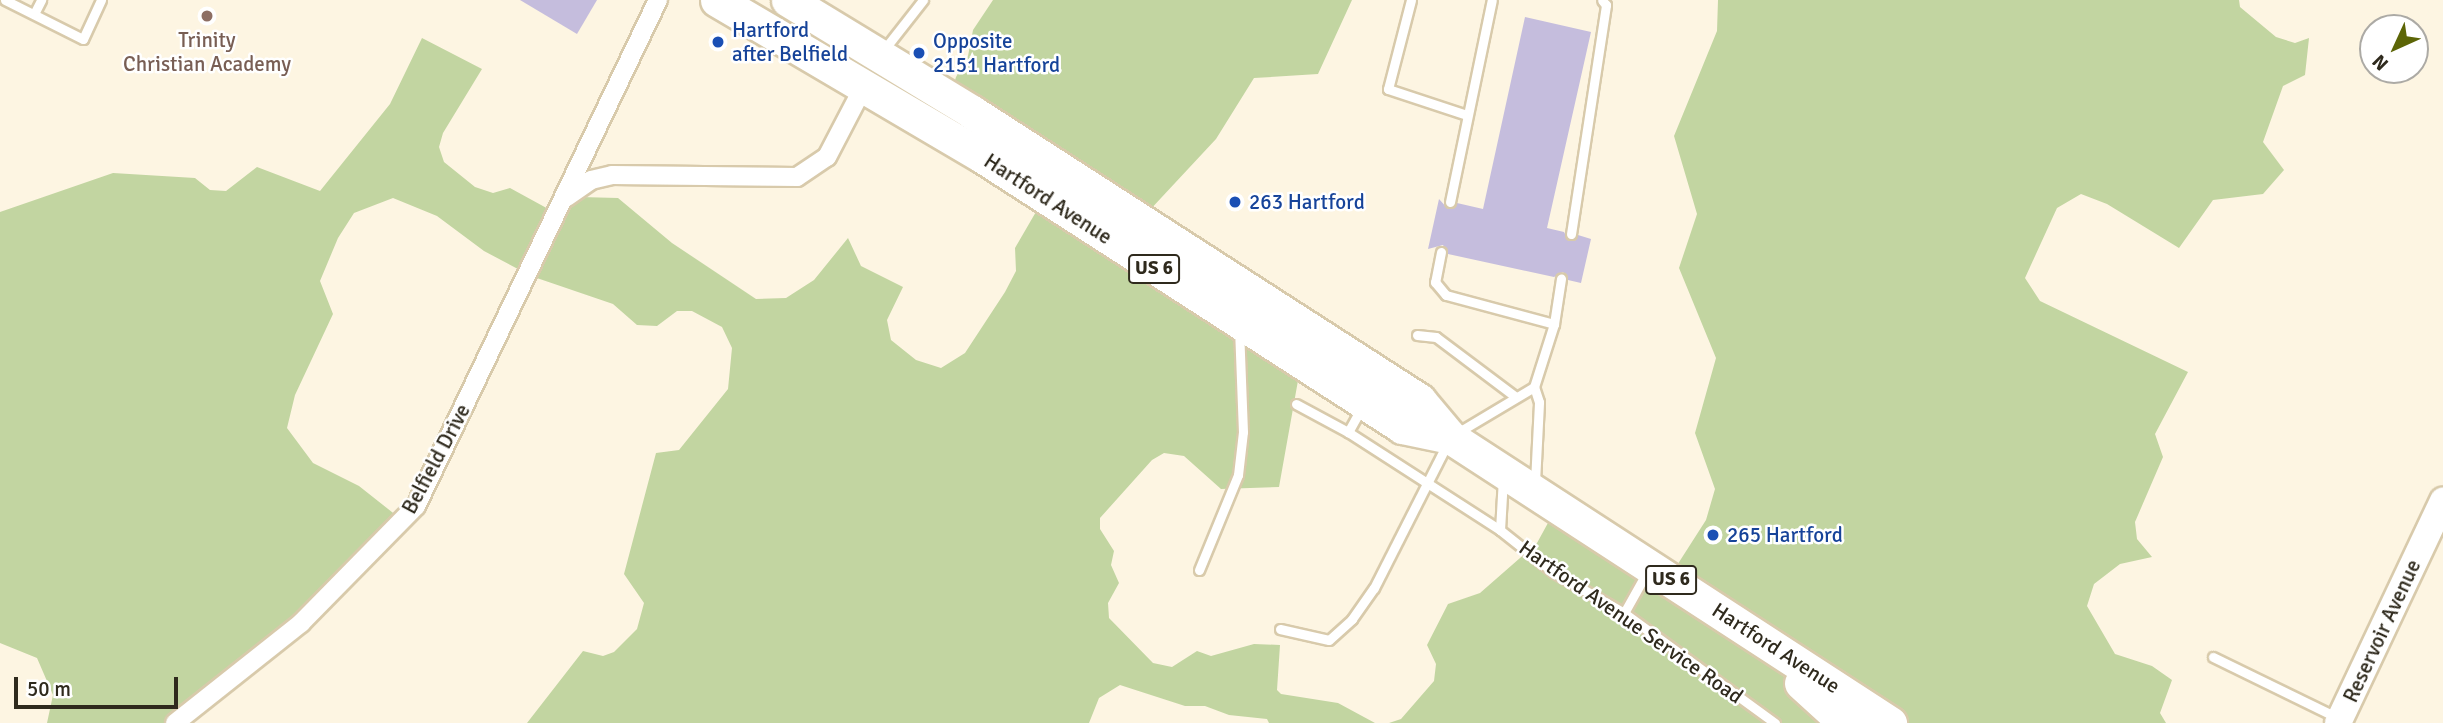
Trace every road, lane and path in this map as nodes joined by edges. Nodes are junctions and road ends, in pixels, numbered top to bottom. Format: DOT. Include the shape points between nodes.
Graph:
graph roads {
  1 [pos="5,0"];
  2 [pos="41,0"];
  3 [pos="101,0"];
  4 [pos="658,0"];
  5 [pos="717,0"];
  6 [pos="788,0"];
  7 [pos="923,0"];
  8 [pos="1411,0"];
  9 [pos="1492,0"];
  10 [pos="1602,0"];
  11 [pos="34,15"];
  12 [pos="880,54"];
  13 [pos="864,86"];
  14 [pos="1467,115"];
  15 [pos="565,198"];
  16 [pos="1450,202"];
  17 [pos="1571,234"];
  18 [pos="1441,252"];
  19 [pos="1561,279"];
  20 [pos="1554,324"];
  21 [pos="1239,325"];
  22 [pos="1417,335"];
  23 [pos="1534,387"];
  24 [pos="1516,397"];
  25 [pos="1364,403"];
  26 [pos="1296,404"];
  27 [pos="1348,432"];
  28 [pos="1450,437"];
  29 [pos="1505,473"];
  30 [pos="1430,485"];
  31 [pos="1534,492"];
  32 [pos="2443,501"];
  33 [pos="1500,530"];
  34 [pos="1650,567"];
  35 [pos="1199,570"];
  36 [pos="1721,611"];
  37 [pos="1624,613"];
  38 [pos="1280,629"];
  39 [pos="2213,657"];
  40 [pos="2339,721"];
  41 [pos="174,723"];
  42 [pos="1775,723"];
  43 [pos="1845,723"];
  44 [pos="1890,723"];
  1 -- 11 [label="lane"];
  2 -- 11 [label="lane"];
  3 -- 11 [label="lane" via="83,38"];
  4 -- 15 [label="street, Belfield Drive"];
  5 -- 13 [label="highway, Hartford Avenue / US 6"];
  6 -- 12 [label="highway, Hartford Avenue / US 6"];
  7 -- 12 [label="lane"];
  8 -- 14 [label="lane" via="1388,89"];
  9 -- 14 [label="lane"];
  10 -- 17 [label="lane" via="1606,5"];
  12 -- 13 [label="street"];
  12 -- 28 [label="highway, Hartford Avenue / US 6" via="1419,400"];
  13 -- 15 [label="street" via="827,158 797,177 612,175 591,180"];
  13 -- 21 [label="highway, Hartford Avenue / US 6" via="982,156"];
  14 -- 16 [label="lane"];
  15 -- 41 [label="street, Belfield Drive" via="416,506 311,614"];
  18 -- 20 [label="lane" via="1435,282 1446,295"];
  19 -- 20 [label="lane"];
  20 -- 23 [label="lane"];
  21 -- 25 [label="highway, Hartford Avenue / US 6"];
  21 -- 35 [label="lane" via="1243,432 1238,475"];
  22 -- 24 [label="lane" via="1436,337"];
  23 -- 24 [label="lane"];
  23 -- 31 [label="lane" via="1539,402"];
  24 -- 28 [label="lane"];
  25 -- 27 [label="lane"];
  25 -- 28 [label="highway, Hartford Avenue / US 6" via="1402,427"];
  26 -- 27 [label="lane"];
  27 -- 30 [label="lane"];
  28 -- 29 [label="highway, Hartford Avenue / US 6"];
  28 -- 30 [label="lane"];
  29 -- 31 [label="highway, Hartford Avenue / US 6"];
  29 -- 33 [label="lane, Hartford Avenue Service Road"];
  30 -- 33 [label="lane"];
  30 -- 38 [label="lane" via="1352,619 1329,640"];
  31 -- 34 [label="highway, Hartford Avenue / US 6"];
  32 -- 40 [label="street, Reservoir Avenue"];
  33 -- 37 [label="lane, Hartford Avenue Service Road" via="1553,572"];
  34 -- 36 [label="highway, Hartford Avenue / US 6"];
  34 -- 37 [label="lane"];
  36 -- 43 [label="highway"];
  36 -- 44 [label="highway, Hartford Avenue / US 6"];
  37 -- 42 [label="lane, Hartford Avenue Service Road"];
  39 -- 40 [label="lane"];
}
